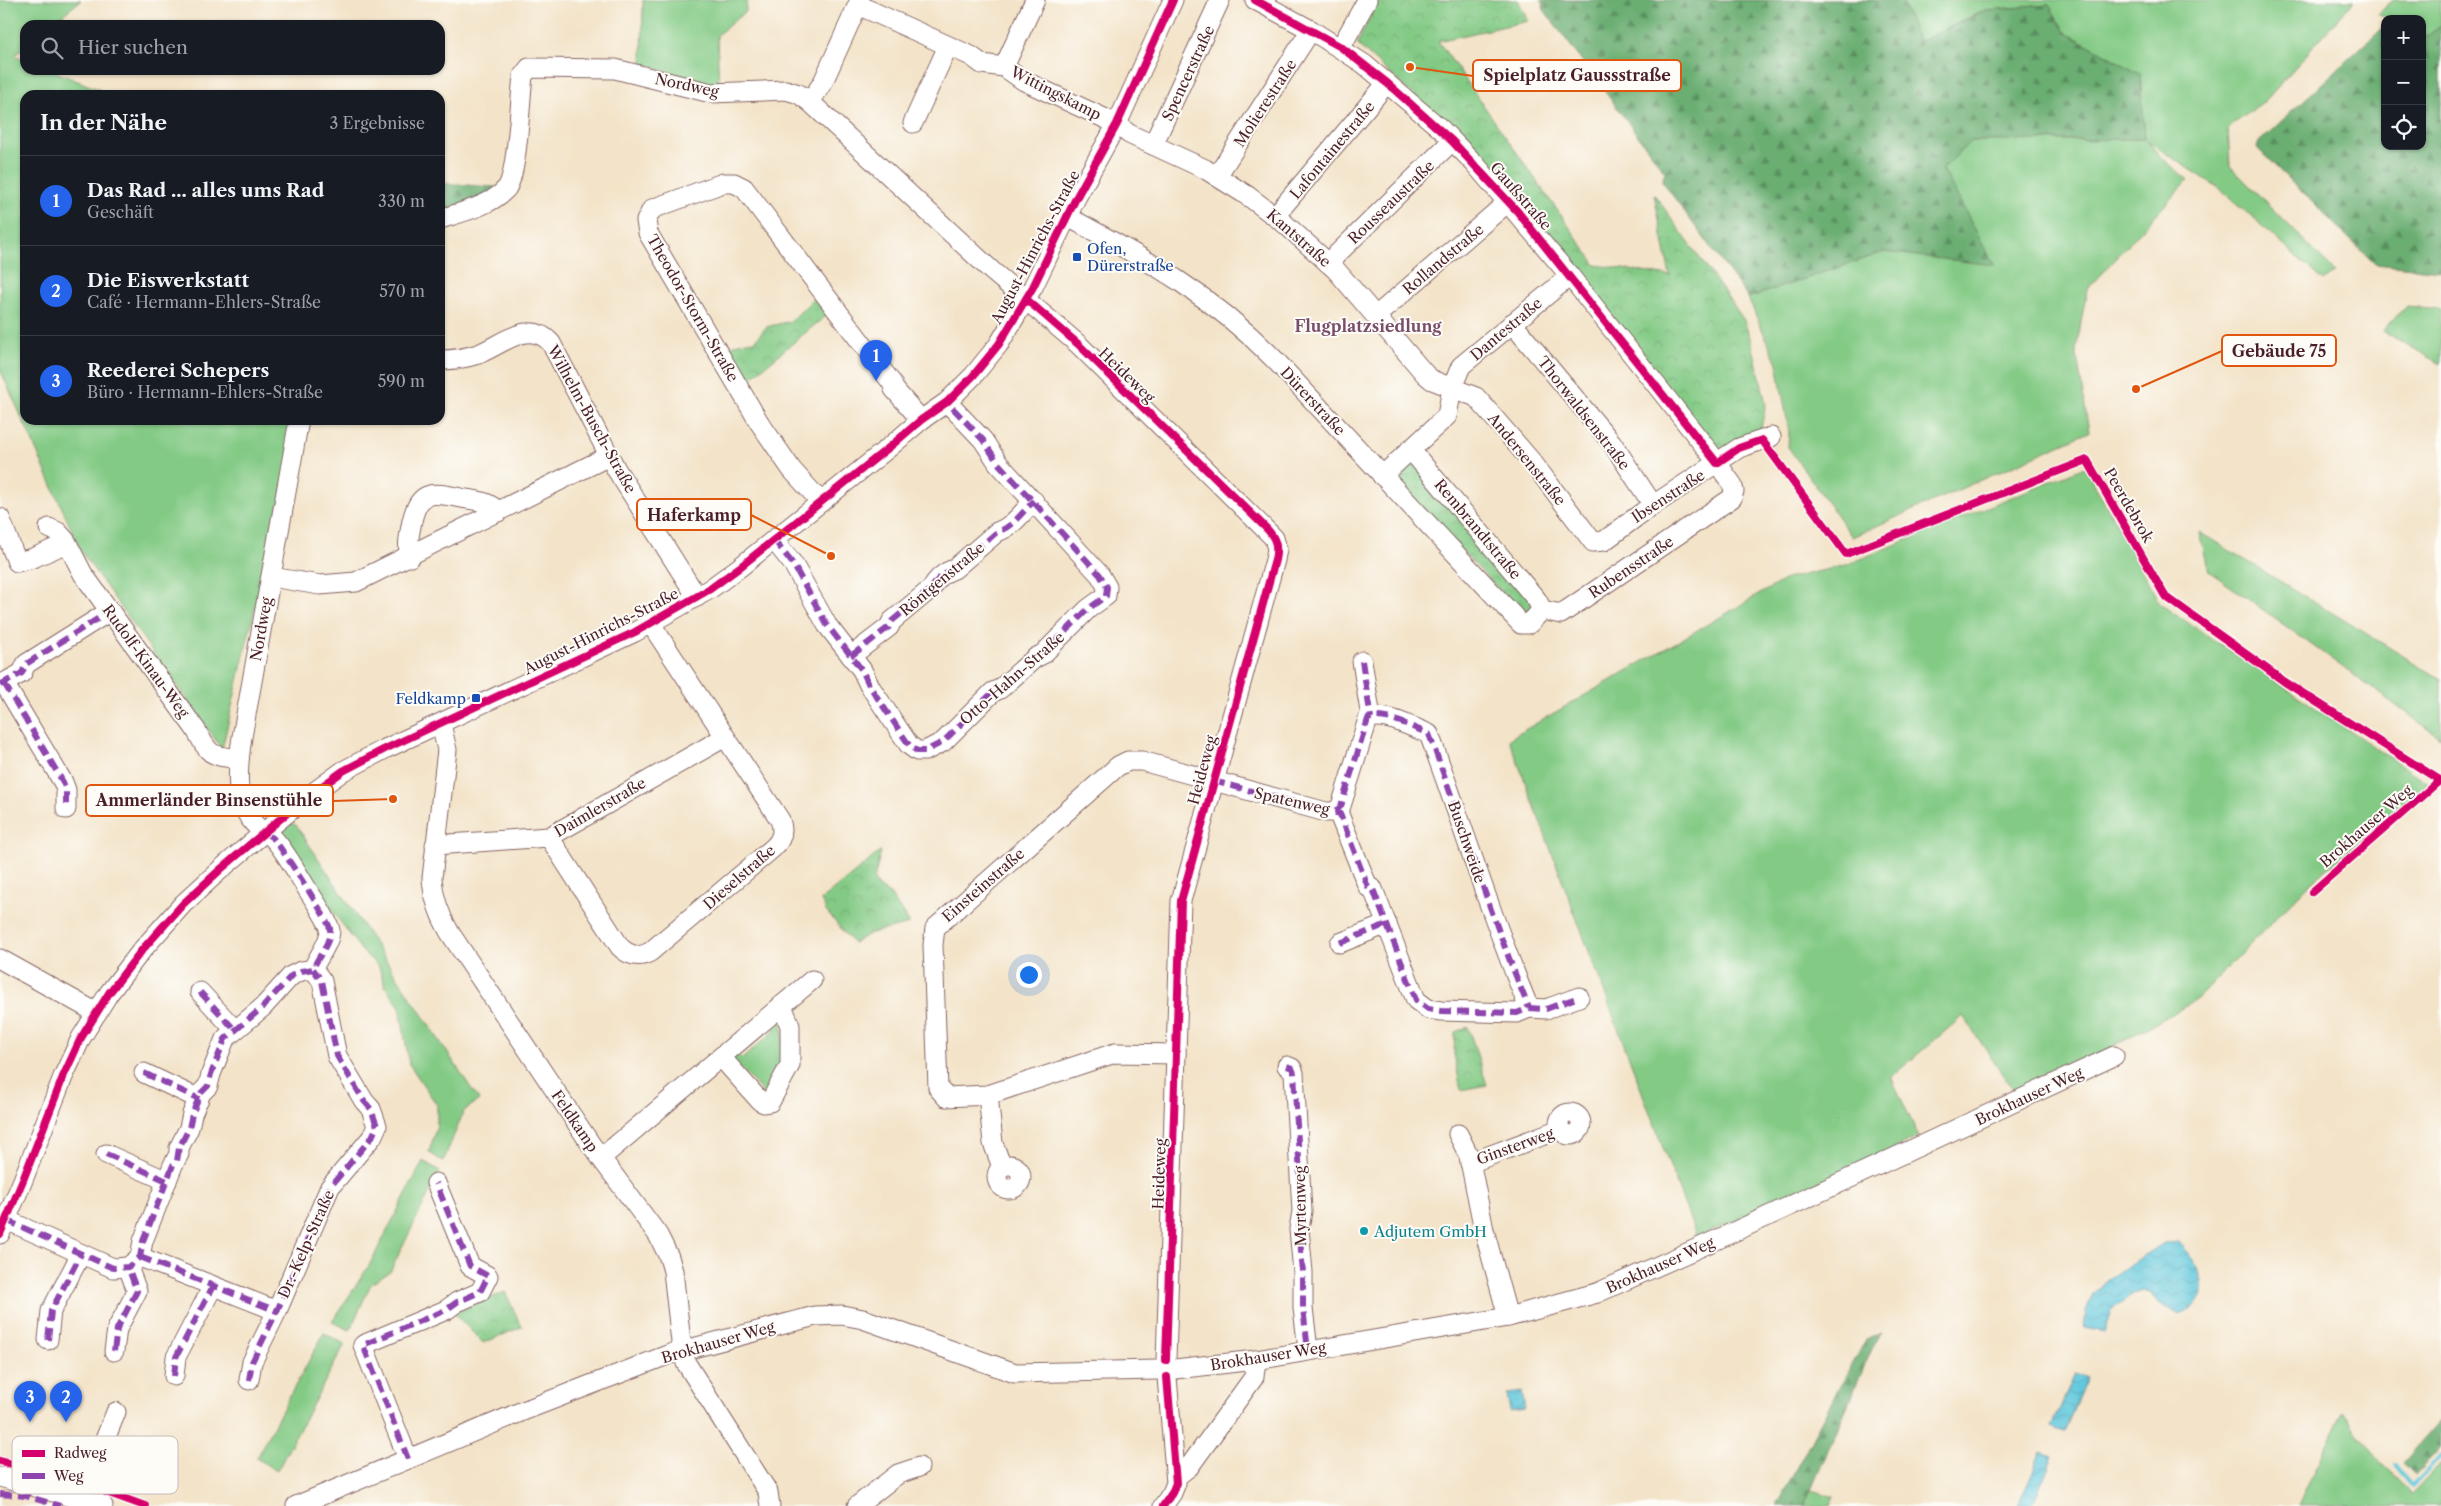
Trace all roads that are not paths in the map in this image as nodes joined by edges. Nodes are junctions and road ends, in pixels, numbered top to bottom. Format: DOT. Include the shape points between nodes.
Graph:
graph roads {
  1 [pos="1035,0"];
  2 [pos="1173,0"];
  3 [pos="1220,0"];
  4 [pos="1255,0"];
  5 [pos="1366,0"];
  6 [pos="859,3"];
  7 [pos="1312,30"];
  8 [pos="948,46"];
  9 [pos="1341,47"];
  10 [pos="1004,67"];
  11 [pos="1388,83"];
  12 [pos="810,102"];
  13 [pos="913,124"];
  14 [pos="1116,124"];
  15 [pos="1452,141"];
  16 [pos="1153,144"];
  17 [pos="1217,176"];
  18 [pos="1509,201"];
  19 [pos="1275,216"];
  20 [pos="445,217"];
  21 [pos="1075,221"];
  22 [pos="1328,263"];
  23 [pos="1570,276"];
  24 [pos="1026,299"];
  25 [pos="1376,316"];
  26 [pos="1512,323"];
  27 [pos="445,359"];
  28 [pos="1452,388"];
  29 [pos="947,402"];
  30 [pos="921,420"];
  31 [pos="298,425"];
  32 [pos="1771,437"];
  33 [pos="1410,449"];
  34 [pos="609,456"];
  35 [pos="1718,463"];
  36 [pos="1382,476"];
  37 [pos="1734,494"];
  38 [pos="821,502"];
  39 [pos="1034,502"];
  40 [pos="1653,505"];
  41 [pos="498,512"];
  42 [pos="0,518"];
  43 [pos="49,528"];
  44 [pos="774,540"];
  45 [pos="1593,542"];
  46 [pos="67,543"];
  47 [pos="410,557"];
  48 [pos="271,577"];
  49 [pos="697,597"];
  50 [pos="1542,610"];
  51 [pos="110,611"];
  52 [pos="651,624"];
  53 [pos="851,656"];
  54 [pos="1362,661"];
  55 [pos="2,684"];
  56 [pos="1371,718"];
  57 [pos="441,724"];
  58 [pos="725,736"];
  59 [pos="239,759"];
  60 [pos="1213,781"];
  61 [pos="66,809"];
  62 [pos="1336,811"];
  63 [pos="263,832"];
  64 [pos="549,837"];
  65 [pos="435,845"];
  66 [pos="1387,924"];
  67 [pos="1340,943"];
  68 [pos="0,959"];
  69 [pos="313,968"];
  70 [pos="812,980"];
  71 [pos="200,992"];
  72 [pos="1579,997"];
  73 [pos="782,1005"];
  74 [pos="1529,1008"];
  75 [pos="96,1013"];
  76 [pos="235,1030"];
  77 [pos="1176,1054"];
  78 [pos="2114,1056"];
  79 [pos="721,1057"];
  80 [pos="1287,1066"];
  81 [pos="144,1073"];
  82 [pos="988,1095"];
  83 [pos="199,1100"];
  84 [pos="1560,1129"];
  85 [pos="1458,1134"];
  86 [pos="106,1154"];
  87 [pos="601,1158"];
  88 [pos="1470,1163"];
  89 [pos="1002,1167"];
  90 [pos="166,1181"];
  91 [pos="436,1183"];
  92 [pos="2,1224"];
  93 [pos="81,1254"];
  94 [pos="134,1262"];
  95 [pos="213,1286"];
  96 [pos="277,1311"];
  97 [pos="1508,1317"];
  98 [pos="48,1340"];
  99 [pos="1308,1350"];
  100 [pos="114,1351"];
  101 [pos="682,1351"];
  102 [pos="1256,1360"];
  103 [pos="1166,1369"];
  104 [pos="174,1376"];
  105 [pos="249,1380"];
  106 [pos="116,1412"];
  107 [pos="106,1436"];
  108 [pos="408,1459"];
  109 [pos="919,1467"];
  110 [pos="1176,1478"];
  111 [pos="62,1494"];
  112 [pos="83,1494"];
  113 [pos="81,1499"];
  114 [pos="103,1506"];
  115 [pos="296,1506"];
  116 [pos="770,1506"];
  117 [pos="857,1506"];
  118 [pos="1163,1506"];
  1 -- 10 [label="street"];
  2 -- 14 [label="street, August-Hinrichs-Straße"];
  3 -- 16 [label="street, Spencerstraße"];
  4 -- 7 [label="street, Gaußstraße"];
  5 -- 9 [label="street"];
  6 -- 8 [label="street, Wittingskamp"];
  6 -- 12 [label="street" via="823,82"];
  7 -- 9 [label="street, Gaußstraße"];
  7 -- 17 [label="street, Molierestraße"];
  8 -- 10 [label="street, Wittingskamp" via="982,64"];
  8 -- 13 [label="street"];
  9 -- 11 [label="street, Gaußstraße"];
  10 -- 14 [label="street, Wittingskamp" via="1024,81"];
  11 -- 15 [label="street, Gaußstraße"];
  11 -- 19 [label="street, Lafontainestraße"];
  12 -- 20 [label="street, Nordweg" via="786,90 710,93 615,68 529,68 523,76 514,167 507,187 480,205"];
  12 -- 24 [label="street, Nordweg"];
  14 -- 16 [label="street, Kantstraße" via="1129,134"];
  14 -- 21 [label="street, August-Hinrichs-Straße"];
  15 -- 18 [label="street, Gaußstraße"];
  15 -- 22 [label="street, Rousseaustraße"];
  16 -- 17 [label="street, Kantstraße"];
  17 -- 19 [label="street, Kantstraße"];
  18 -- 23 [label="street, Gaußstraße"];
  18 -- 25 [label="street, Rollandstraße"];
  19 -- 22 [label="street, Kantstraße"];
  21 -- 24 [label="street, August-Hinrichs-Straße"];
  21 -- 36 [label="street, Dürerstraße" via="1184,282 1238,324"];
  22 -- 25 [label="street, Kantstraße"];
  23 -- 26 [label="street, Dantestraße"];
  23 -- 35 [label="street, Gaußstraße"];
  24 -- 29 [label="street, August-Hinrichs-Straße" via="993,353"];
  24 -- 60 [label="street, Heideweg" via="1078,344 1276,541 1275,560"];
  25 -- 28 [label="street, Kantstraße" via="1425,374"];
  26 -- 28 [label="street, Dantestraße" via="1461,366"];
  26 -- 40 [label="street, Thorwaldsenstraße" via="1612,444"];
  27 -- 34 [label="street, Wilhelm-Busch-Straße" via="477,354 526,332 542,335 551,343"];
  28 -- 33 [label="street, Dantestraße" via="1446,416"];
  28 -- 45 [label="street, Andersenstraße" via="1476,397 1533,463"];
  29 -- 30 [label="street, August-Hinrichs-Straße"];
  29 -- 39 [label="street, Otto-Hahn-Straße"];
  30 -- 38 [label="street, August-Hinrichs-Straße"];
  30 -- 38 [label="street, Theodor-Storm-Straße" via="894,389 744,188 734,183 723,183 652,209 646,221 648,233 759,422 792,470"];
  31 -- 48 [label="street, Nordweg"];
  32 -- 35 [label="street, Ibsenstraße" via="1739,448"];
  33 -- 36 [label="street, Dantestraße"];
  33 -- 50 [label="street, Rembrandtstraße"];
  34 -- 41 [label="street"];
  34 -- 49 [label="street, Wilhelm-Busch-Straße"];
  35 -- 37 [label="street, Gaußstraße" via="1732,484"];
  35 -- 40 [label="street, Ibsenstraße"];
  36 -- 50 [label="street, Dürerstraße" via="1515,619 1525,625 1538,617"];
  37 -- 50 [label="street, Rubensstraße" via="1561,614"];
  38 -- 44 [label="street, August-Hinrichs-Straße"];
  39 -- 53 [label="street, Röntgenstraße"];
  39 -- 53 [label="street, Otto-Hahn-Straße" via="1100,575 1107,593 1043,654 977,706 943,742 926,751 912,748"];
  40 -- 45 [label="street, Ibsenstraße" via="1604,541"];
  41 -- 47 [label="street"];
  41 -- 47 [label="street" via="483,502 440,494 426,496 413,512 408,547"];
  42 -- 46 [label="street" via="18,562"];
  43 -- 46 [label="street, Rudolf-Kinau-Weg" via="58,532"];
  44 -- 49 [label="street, August-Hinrichs-Straße"];
  44 -- 53 [label="street, Otto-Hahn-Straße" via="793,564 828,625"];
  46 -- 51 [label="street, Rudolf-Kinau-Weg" via="83,574"];
  47 -- 48 [label="street" via="349,584 320,584"];
  48 -- 59 [label="street, Nordweg"];
  49 -- 52 [label="street, August-Hinrichs-Straße"];
  51 -- 55 [label="street" via="26,664 22,673"];
  51 -- 59 [label="street, Rudolf-Kinau-Weg" via="208,751 217,756"];
  52 -- 57 [label="street, August-Hinrichs-Straße"];
  52 -- 58 [label="street, Dieselstraße"];
  54 -- 56 [label="street"];
  55 -- 61 [label="street" via="63,782"];
  56 -- 62 [label="street" via="1365,725 1341,806"];
  56 -- 74 [label="street, Buschweide" via="1393,720 1429,734"];
  57 -- 63 [label="street, August-Hinrichs-Straße" via="343,772 313,791"];
  57 -- 65 [label="street, Feldkamp" via="447,750"];
  58 -- 64 [label="street, Daimlerstraße"];
  58 -- 64 [label="street, Dieselstraße" via="780,820 781,838 650,952 635,956 620,947"];
  59 -- 63 [label="street, Nordweg" via="237,781 241,799"];
  60 -- 62 [label="street, Spatenweg" via="1326,812"];
  60 -- 77 [label="street, Heideweg" via="1180,901"];
  60 -- 82 [label="street, Einsteinstraße" via="1142,761 1124,762 935,928 939,1091 949,1097"];
  62 -- 66 [label="street, Spatenweg" via="1342,816 1368,886 1373,889"];
  63 -- 69 [label="street, Nordweg" via="273,839 302,878 329,923 329,938"];
  63 -- 75 [label="street, August-Hinrichs-Straße" via="182,904 125,972"];
  64 -- 65 [label="street, Daimlerstraße"];
  65 -- 87 [label="street, Feldkamp" via="433,890 446,927"];
  66 -- 67 [label="street"];
  66 -- 74 [label="street, Spatenweg" via="1416,1000 1428,1009 1517,1013"];
  68 -- 75 [label="street"];
  69 -- 76 [label="street" via="290,976 263,1007"];
  69 -- 96 [label="street, Dr.-Kelp-Straße" via="322,981 337,1056 370,1106 377,1126 372,1137 330,1187"];
  70 -- 73 [label="street"];
  71 -- 76 [label="street"];
  72 -- 74 [label="street, Spatenweg" via="1546,1009"];
  73 -- 79 [label="street"];
  73 -- 79 [label="street" via="790,1026 790,1065 770,1102 762,1102"];
  75 -- 92 [label="street, August-Hinrichs-Straße" via="71,1057"];
  76 -- 83 [label="street" via="224,1042 208,1086"];
  77 -- 82 [label="street, Einsteinstraße" via="1115,1053"];
  77 -- 103 [label="street, Heideweg"];
  78 -- 97 [label="street, Brokhauser Weg" via="1597,1293"];
  79 -- 87 [label="street"];
  80 -- 99 [label="street, Myrtenweg" via="1294,1073 1302,1211 1299,1228 1302,1308"];
  81 -- 83 [label="street"];
  82 -- 89 [label="street" via="993,1143"];
  83 -- 90 [label="street" via="179,1148 177,1161"];
  84 -- 88 [label="street, Ginsterweg"];
  85 -- 88 [label="street, Ginsterweg"];
  86 -- 90 [label="street"];
  87 -- 101 [label="street, Feldkamp" via="665,1247 672,1271"];
  88 -- 97 [label="street, Ginsterweg"];
  90 -- 94 [label="street"];
  91 -- 108 [label="street" via="470,1266 488,1276 480,1292 363,1345"];
  92 -- 93 [label="street, Dr.-Kelp-Straße"];
  93 -- 94 [label="street, Dr.-Kelp-Straße" via="113,1268"];
  93 -- 98 [label="street" via="51,1311"];
  94 -- 95 [label="street, Dr.-Kelp-Straße"];
  94 -- 100 [label="street" via="137,1291 117,1329"];
  95 -- 96 [label="street, Dr.-Kelp-Straße"];
  95 -- 104 [label="street" via="176,1357"];
  96 -- 105 [label="street, Dr.-Kelp-Straße" via="252,1362"];
  97 -- 99 [label="street, Brokhauser Weg"];
  99 -- 102 [label="street, Brokhauser Weg"];
  101 -- 103 [label="street, Brokhauser Weg" via="814,1316 842,1315 863,1319 1015,1372"];
  101 -- 108 [label="street, Brokhauser Weg" via="523,1410"];
  101 -- 116 [label="street, Feldkamp" via="691,1374 768,1492"];
  102 -- 103 [label="street, Brokhauser Weg"];
  102 -- 110 [label="street" via="1254,1377 1190,1467"];
  103 -- 110 [label="street, Heideweg" via="1172,1463"];
  106 -- 107 [label="street"];
  108 -- 115 [label="street, Brokhauser Weg"];
  109 -- 117 [label="street" via="903,1472"];
  110 -- 118 [label="street" via="1172,1493"];
  111 -- 113 [label="street"];
  112 -- 113 [label="street"];
  113 -- 114 [label="street"];
}
